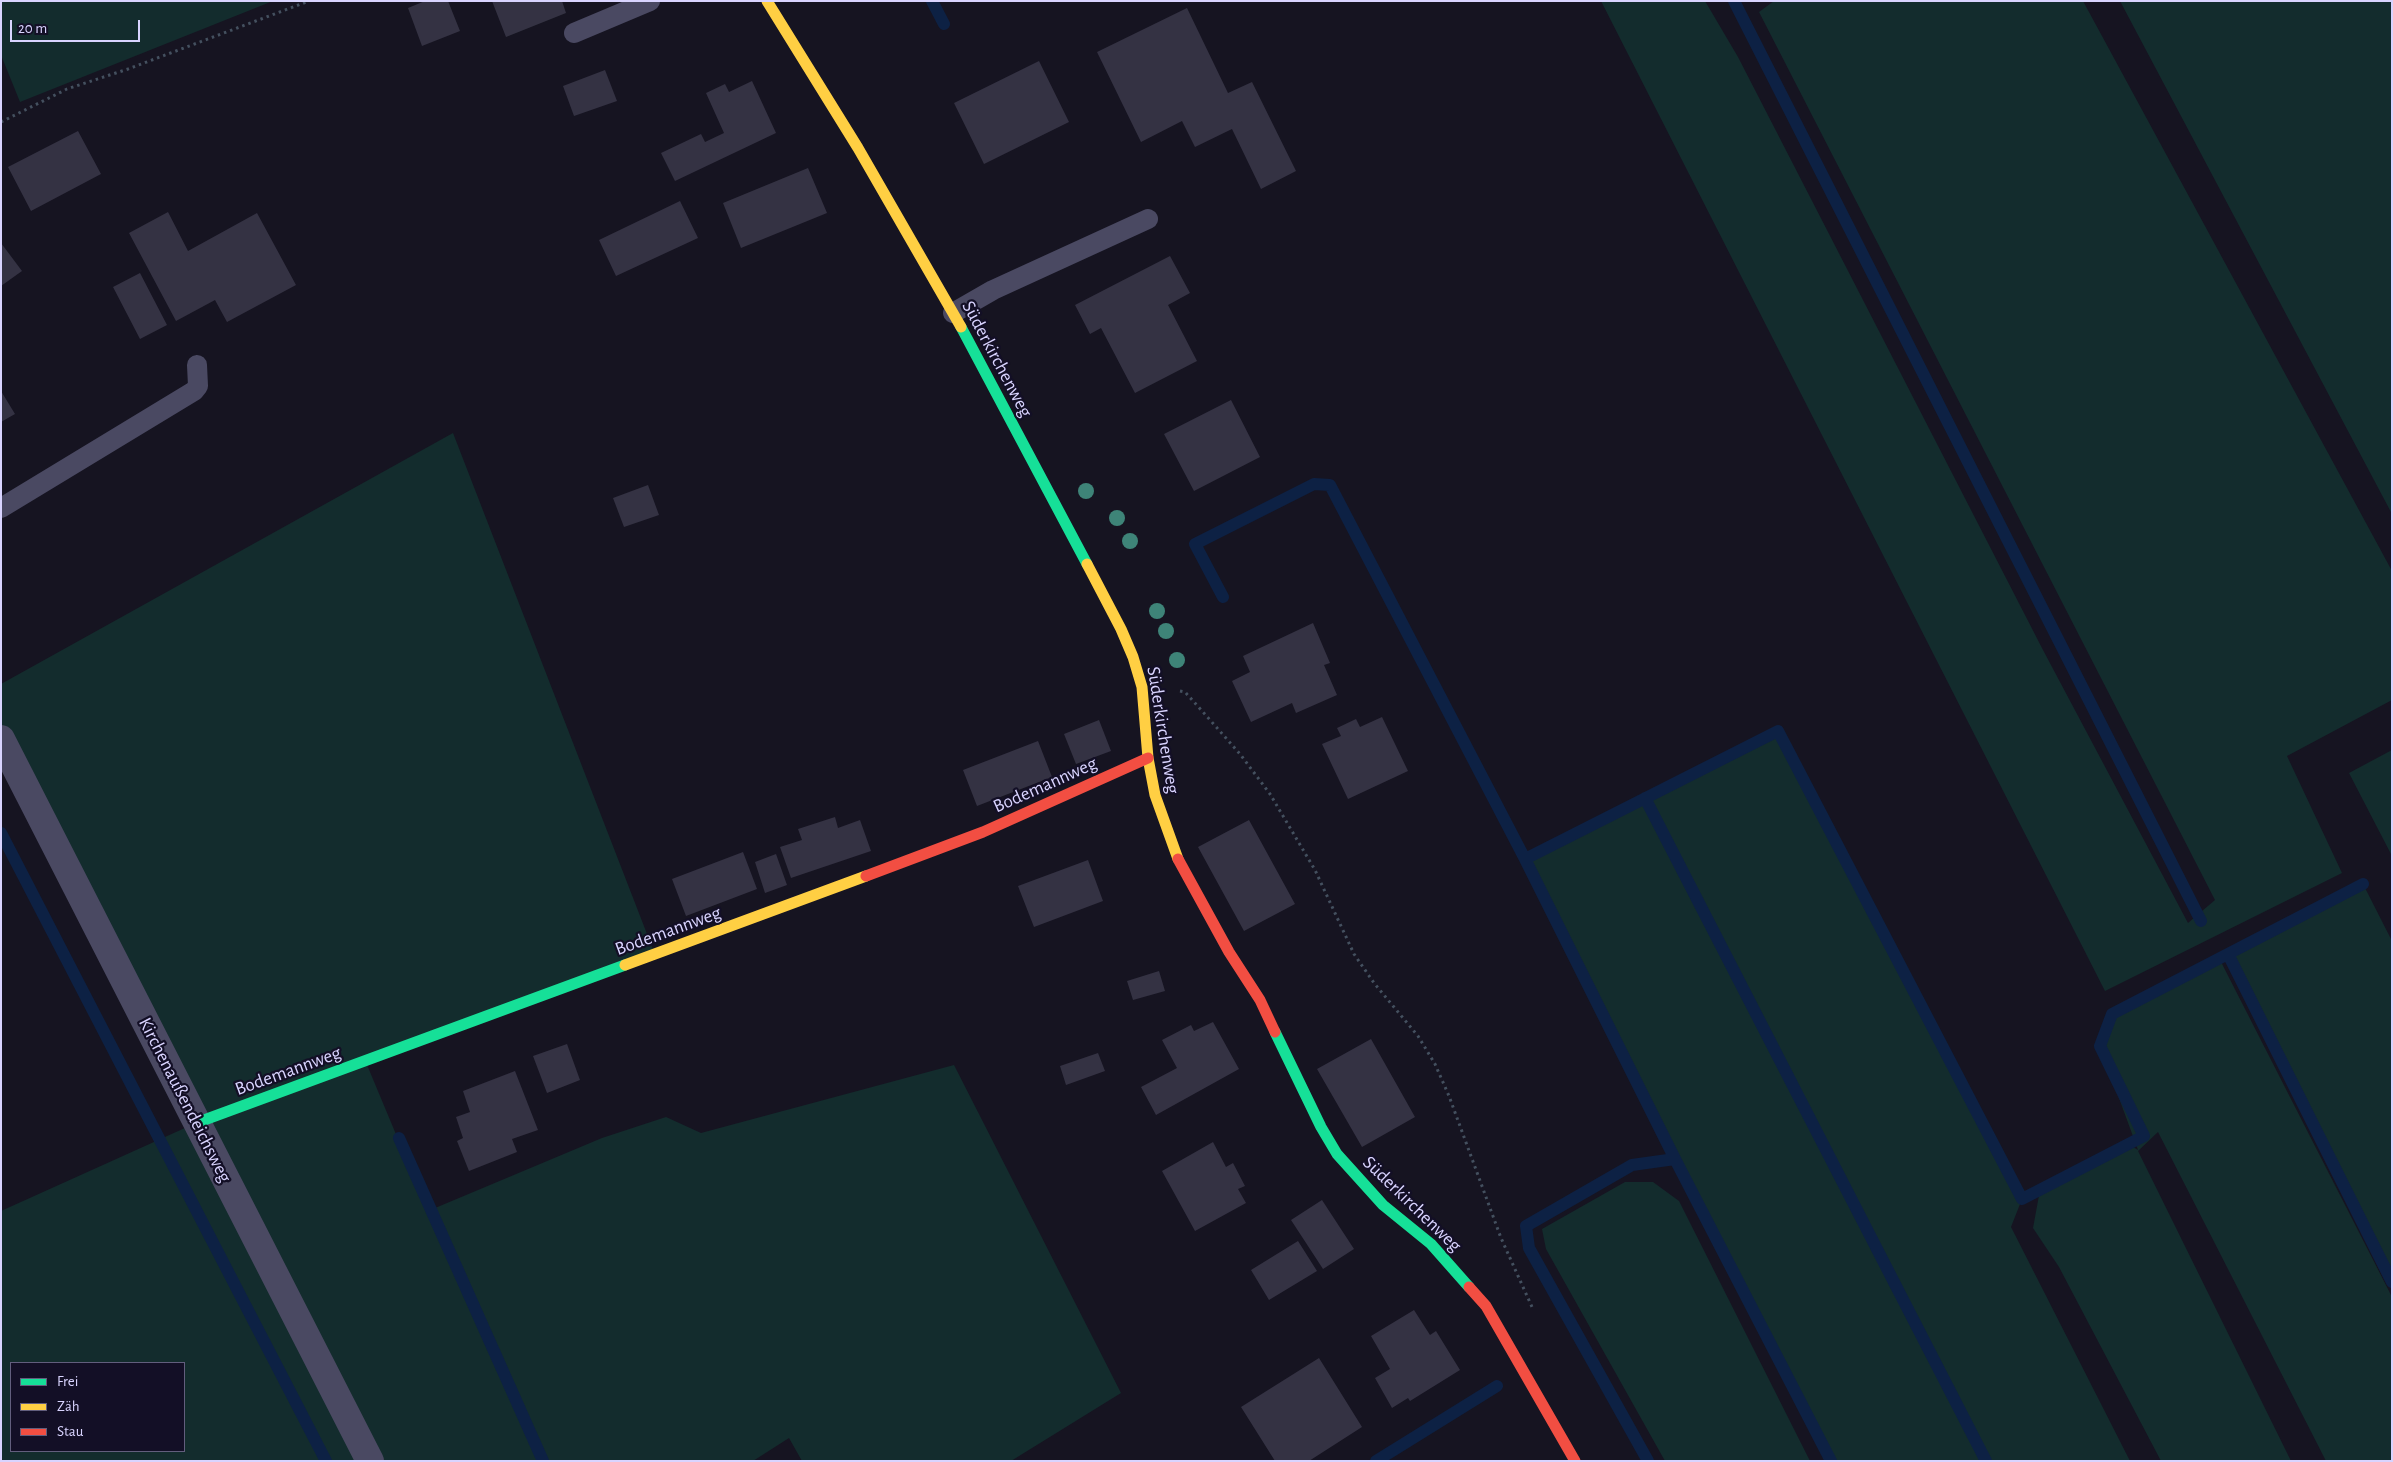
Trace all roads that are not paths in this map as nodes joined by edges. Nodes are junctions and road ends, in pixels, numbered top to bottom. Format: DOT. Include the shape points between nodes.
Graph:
graph roads {
  1 [pos="650,1"];
  2 [pos="767,1"];
  3 [pos="574,33"];
  4 [pos="1148,219"];
  5 [pos="953,313"];
  6 [pos="197,365"];
  7 [pos="1,508"];
  8 [pos="1,739"];
  9 [pos="1148,758"];
  10 [pos="196,1123"];
  11 [pos="370,1461"];
  12 [pos="1575,1461"];
  1 -- 3 [label="lane"];
  2 -- 5 [label="street, Süderkirchenweg" via="858,148"];
  4 -- 5 [label="lane" via="993,290"];
  5 -- 9 [label="street, Süderkirchenweg" via="1121,629 1142,687"];
  6 -- 7 [label="lane" via="198,386 194,391"];
  8 -- 10 [label="street, Kirchenaußendeichsweg"];
  9 -- 10 [label="street, Bodemannweg" via="983,832"];
  9 -- 12 [label="street, Süderkirchenweg" via="1155,795 1179,862 1260,1000 1337,1154 1383,1205 1432,1244 1486,1306"];
  10 -- 11 [label="street, Kirchenaußendeichsweg"];
}
